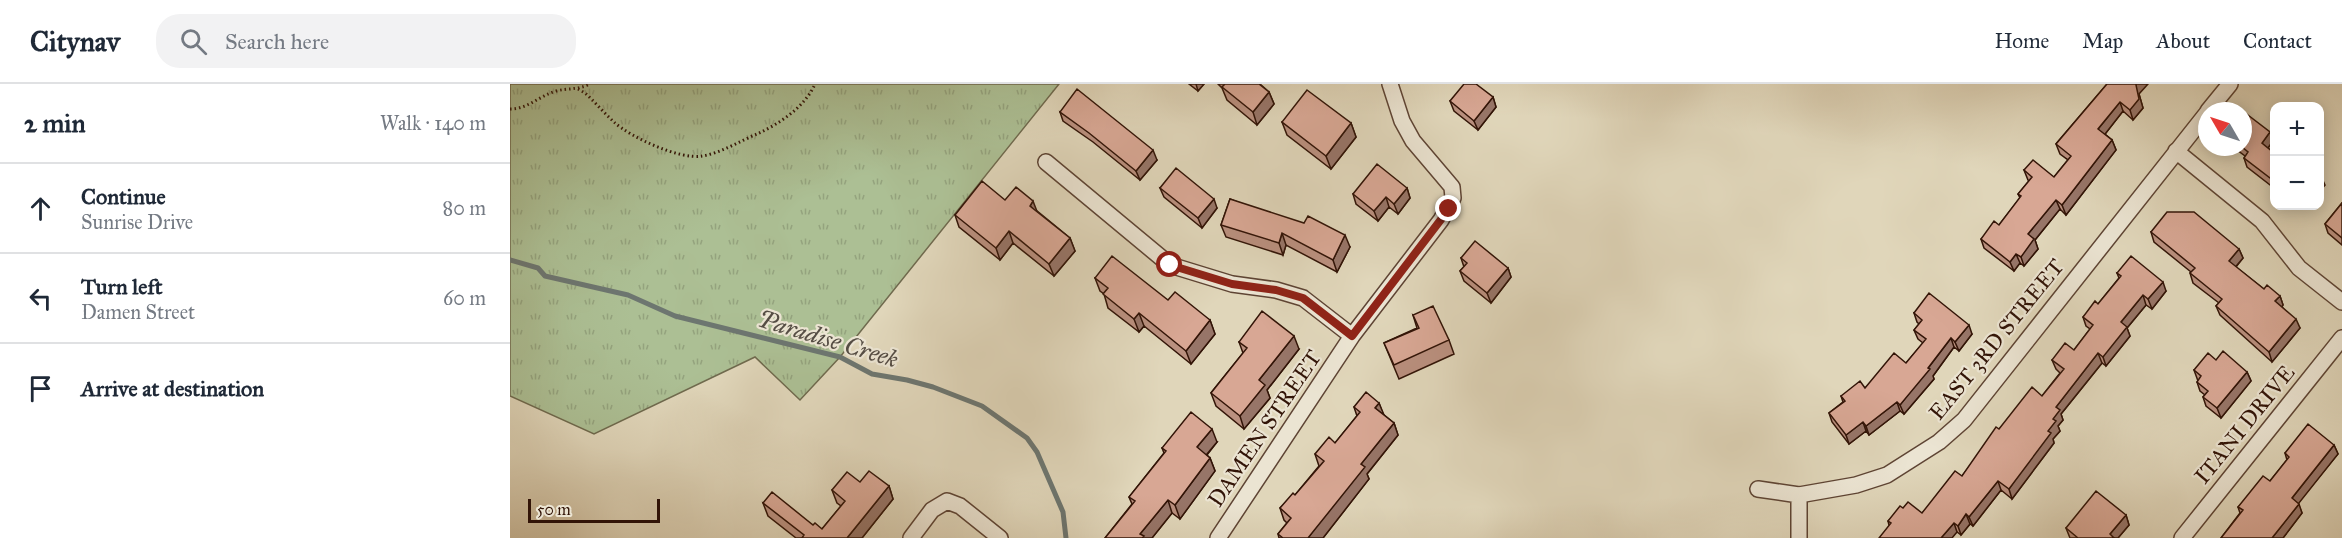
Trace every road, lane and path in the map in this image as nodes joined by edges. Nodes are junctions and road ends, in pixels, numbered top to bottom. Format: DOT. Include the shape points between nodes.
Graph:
graph roads {
  1 [pos="590,84"];
  2 [pos="815,84"];
  3 [pos="1390,84"];
  4 [pos="2230,84"];
  5 [pos="578,89"];
  6 [pos="2216,102"];
  7 [pos="510,109"];
  8 [pos="2198,124"];
  9 [pos="2176,151"];
  10 [pos="1046,162"];
  11 [pos="2342,302"];
  12 [pos="1352,336"];
  13 [pos="2342,338"];
  14 [pos="1758,489"];
  15 [pos="1799,495"];
  16 [pos="910,538"];
  17 [pos="1000,538"];
  18 [pos="1218,538"];
  19 [pos="1799,538"];
  20 [pos="2182,538"];
  1 -- 5 [label="path"];
  2 -- 5 [label="path" via="805,100 762,132 714,153 691,157 624,130"];
  3 -- 12 [label="street, DAMEN STREET" via="1413,141 1452,187 1453,198 1441,220"];
  4 -- 6 [label="street, EAST 3RD STREET"];
  5 -- 7 [label="path" via="552,92 522,108"];
  8 -- 9 [label="street, EAST 3RD STREET"];
  9 -- 11 [label="street" via="2262,221 2299,268"];
  9 -- 15 [label="street, EAST 3RD STREET" via="1964,420 1939,442 1887,475"];
  10 -- 12 [label="street" via="1170,265 1232,284 1303,298"];
  12 -- 18 [label="street, DAMEN STREET"];
  13 -- 20 [label="street, ITANI DRIVE"];
  14 -- 15 [label="street, EAST 3RD STREET"];
  15 -- 19 [label="street"];
  16 -- 17 [label="street" via="932,510 947,501 960,506"];
}
